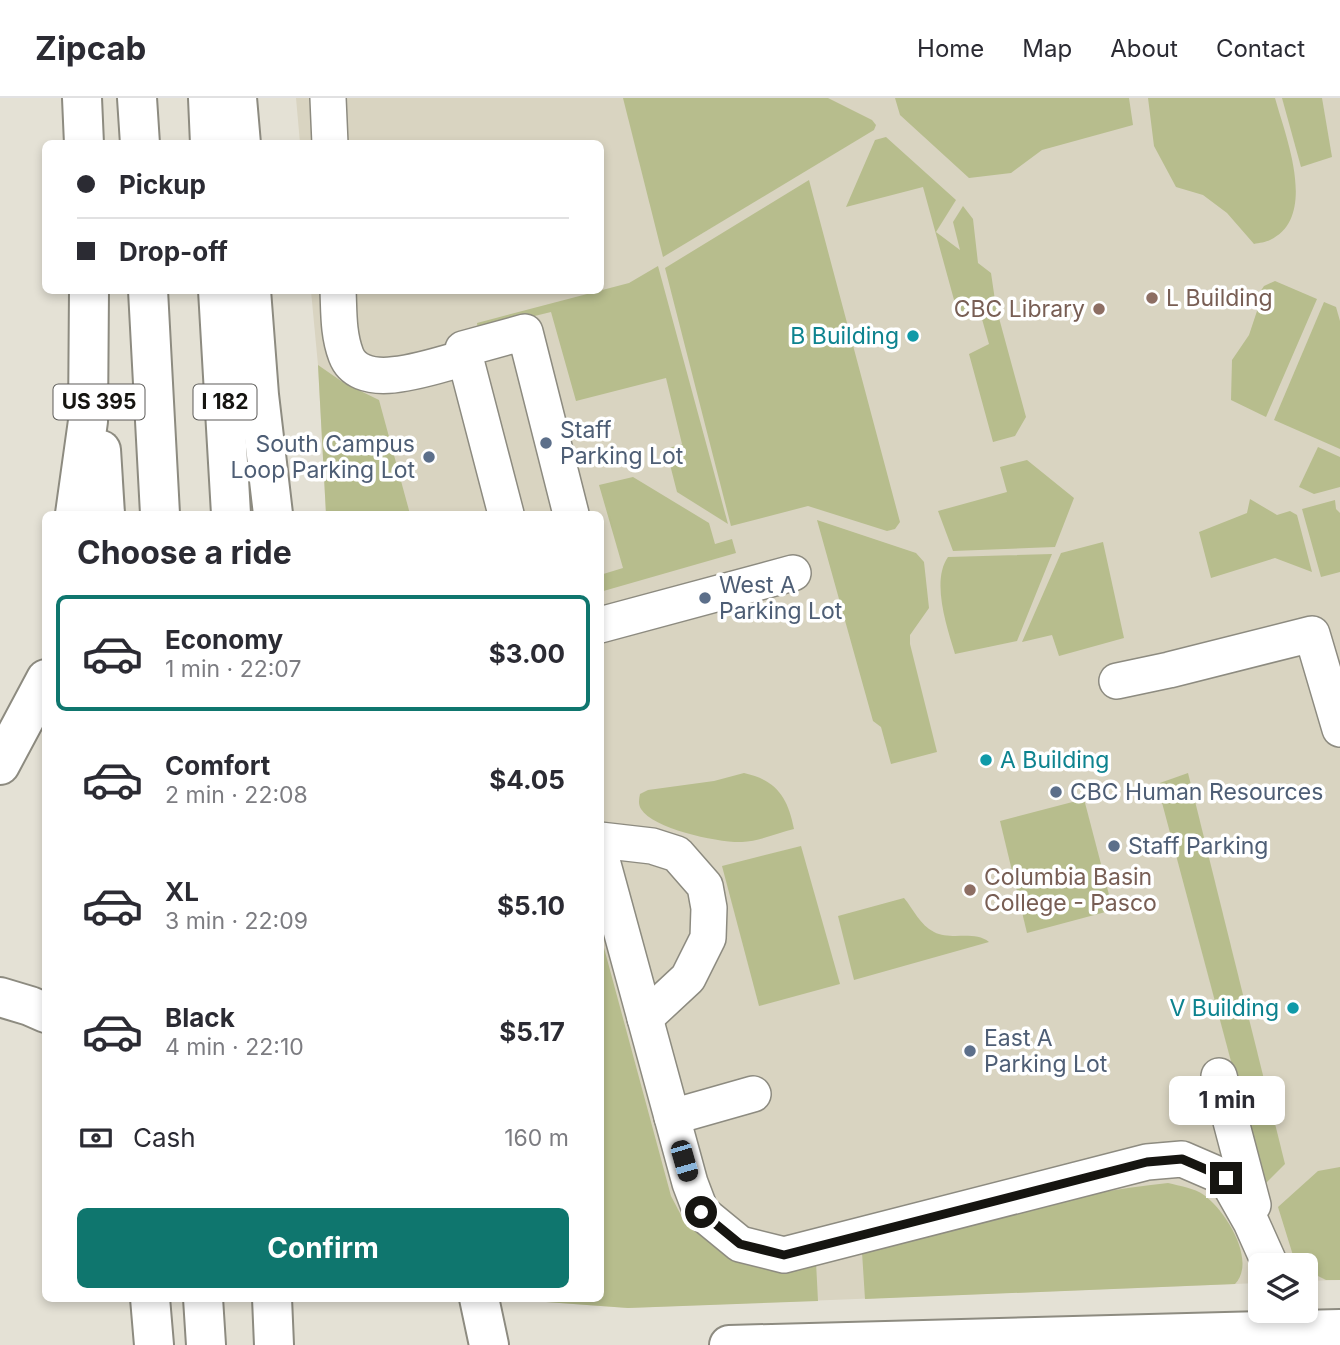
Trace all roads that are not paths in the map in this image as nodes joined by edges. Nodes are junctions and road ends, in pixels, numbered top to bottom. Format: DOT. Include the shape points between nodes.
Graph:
graph roads {
  1 [pos="82,98"];
  2 [pos="137,98"];
  3 [pos="208,98"];
  4 [pos="237,98"];
  5 [pos="328,98"];
  6 [pos="84,140"];
  7 [pos="139,140"];
  8 [pos="210,140"];
  9 [pos="241,140"];
  10 [pos="330,140"];
  11 [pos="91,294"];
  12 [pos="91,294"];
  13 [pos="148,294"];
  14 [pos="218,294"];
  15 [pos="251,294"];
  16 [pos="338,294"];
  17 [pos="465,358"];
  18 [pos="75,511"];
  19 [pos="105,511"];
  20 [pos="160,511"];
  21 [pos="231,511"];
  22 [pos="273,511"];
  23 [pos="505,511"];
  24 [pos="570,511"];
  25 [pos="793,573"];
  26 [pos="604,624"];
  27 [pos="1117,681"];
  28 [pos="42,686"];
  29 [pos="1340,729"];
  30 [pos="0,765"];
  31 [pos="604,840"];
  32 [pos="604,868"];
  33 [pos="0,997"];
  34 [pos="42,1011"];
  35 [pos="645,1018"];
  36 [pos="1219,1076"];
  37 [pos="753,1094"];
  38 [pos="672,1117"];
  39 [pos="1264,1253"];
  40 [pos="1266,1253"];
  41 [pos="150,1302"];
  42 [pos="203,1302"];
  43 [pos="272,1302"];
  44 [pos="480,1302"];
  45 [pos="1276,1329"];
  46 [pos="1340,1329"];
  47 [pos="155,1345"];
  48 [pos="206,1345"];
  49 [pos="274,1345"];
  50 [pos="489,1345"];
  51 [pos="729,1345"];
  1 -- 6 [label="main road"];
  2 -- 7 [label="main road"];
  3 -- 8 [label="main road"];
  4 -- 9 [label="main road"];
  5 -- 10 [label="lane"];
  11 -- 18 [label="main road" via="88,421"];
  12 -- 19 [label="main road, US 395"];
  13 -- 20 [label="main road"];
  14 -- 21 [label="main road, I 182"];
  15 -- 22 [label="main road"];
  16 -- 17 [label="lane" via="344,349 359,371 380,377"];
  17 -- 23 [label="lane"];
  17 -- 24 [label="lane" via="463,349 525,332"];
  25 -- 26 [label="lane"];
  27 -- 29 [label="lane" via="1312,634"];
  28 -- 30 [label="main road"];
  31 -- 35 [label="lane" via="652,846 677,855 705,886 708,938 688,978"];
  32 -- 35 [label="lane"];
  33 -- 34 [label="main road"];
  35 -- 38 [label="lane"];
  36 -- 40 [label="lane"];
  37 -- 38 [label="lane"];
  38 -- 39 [label="lane" via="701,1212 740,1244 784,1255 1147,1162 1182,1159 1226,1178"];
  41 -- 47 [label="main road"];
  42 -- 48 [label="main road"];
  43 -- 49 [label="main road"];
  44 -- 50 [label="main road"];
  45 -- 46 [label="main road"];
  45 -- 51 [label="main road"];
}
